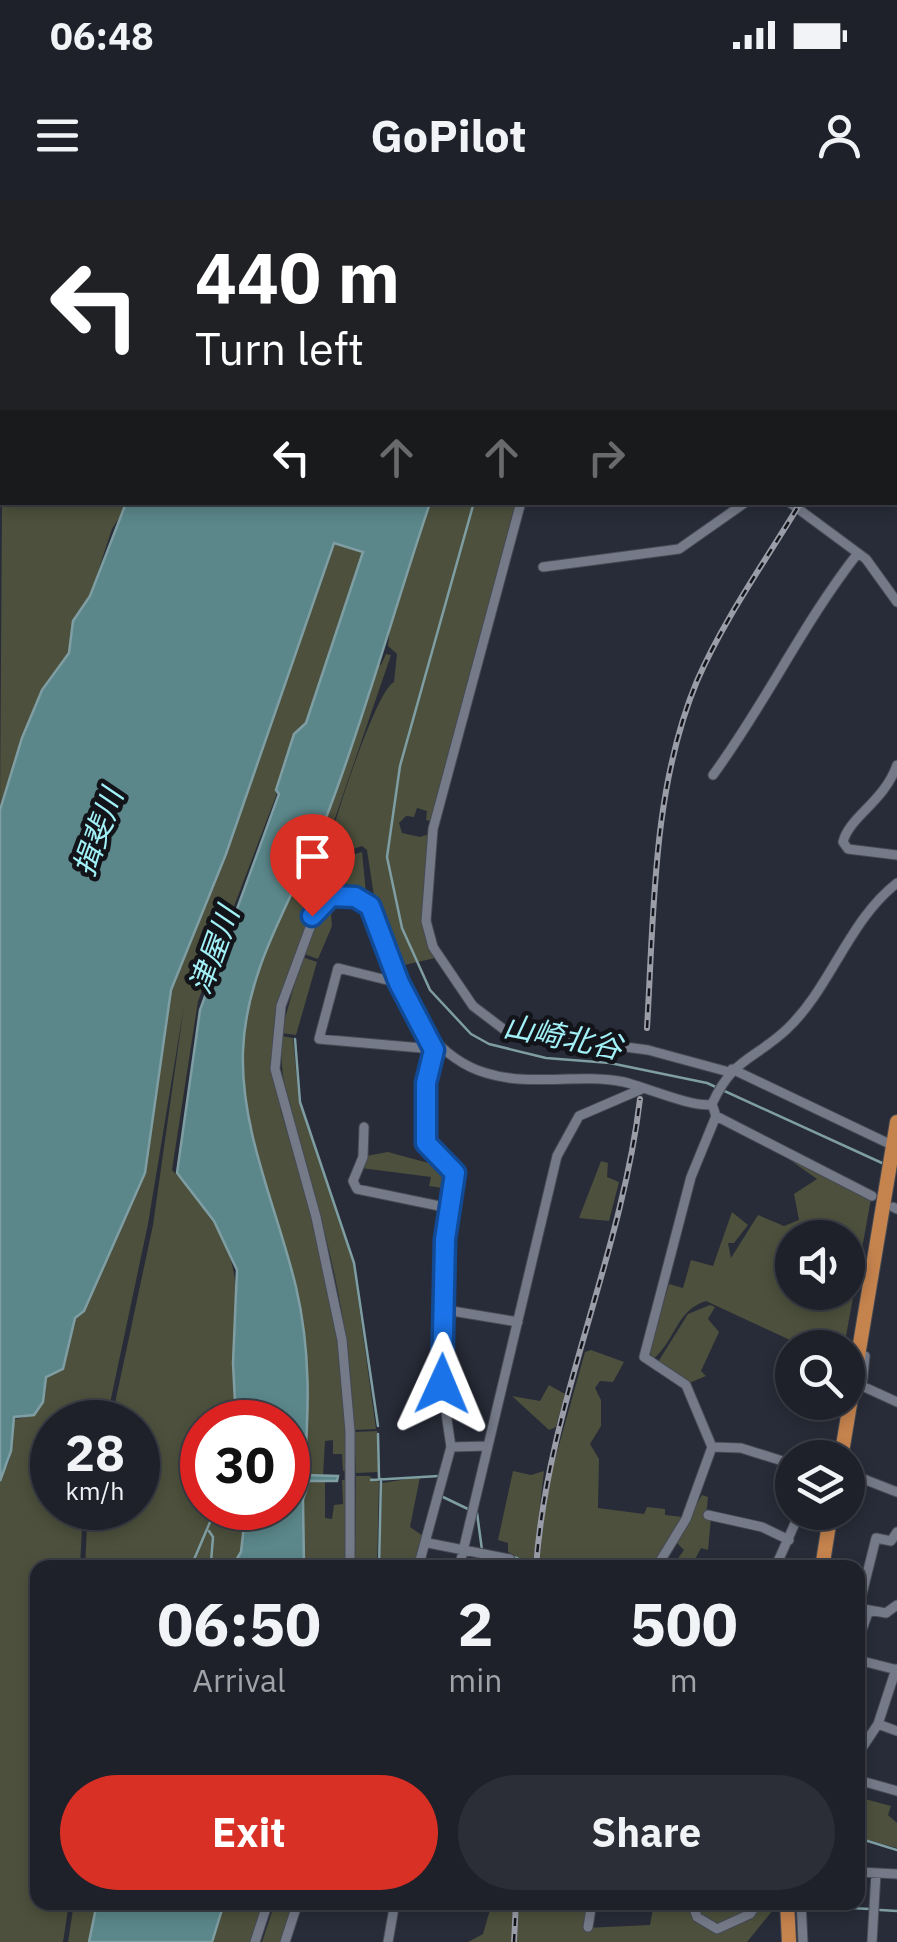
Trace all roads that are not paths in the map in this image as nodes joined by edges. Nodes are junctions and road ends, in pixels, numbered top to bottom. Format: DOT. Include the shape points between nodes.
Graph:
graph roads {
  1 [pos="520,505"];
  2 [pos="742,505"];
  3 [pos="793,505"];
  4 [pos="858,553"];
  5 [pos="542,567"];
  6 [pos="897,602"];
  7 [pos="897,765"];
  8 [pos="713,776"];
  9 [pos="897,855"];
  10 [pos="897,883"];
  11 [pos="399,983"];
  12 [pos="428,1034"];
  13 [pos="434,1050"];
  14 [pos="446,1052"];
  15 [pos="729,1072"];
  16 [pos="647,1087"];
  17 [pos="712,1104"];
  18 [pos="716,1116"];
  19 [pos="897,1122"];
  20 [pos="364,1127"];
  21 [pos="894,1149"];
  22 [pos="872,1196"];
  23 [pos="449,1208"];
  24 [pos="446,1310"];
  25 [pos="518,1322"];
  26 [pos="862,1330"];
  27 [pos="865,1387"];
  28 [pos="897,1402"];
  29 [pos="488,1446"];
  30 [pos="451,1447"];
  31 [pos="712,1447"];
  32 [pos="775,1459"];
  33 [pos="865,1480"];
  34 [pos="897,1492"];
  35 [pos="708,1515"];
  36 [pos="793,1530"];
  37 [pos="828,1530"];
  38 [pos="897,1532"];
  39 [pos="789,1540"];
  40 [pos="428,1543"];
  41 [pos="463,1550"];
  42 [pos="510,1559"];
  43 [pos="350,1560"];
  44 [pos="421,1560"];
  45 [pos="461,1560"];
  46 [pos="661,1560"];
  47 [pos="779,1560"];
  48 [pos="823,1560"];
  49 [pos="865,1582"];
  50 [pos="865,1606"];
  51 [pos="897,1606"];
  52 [pos="869,1610"];
  53 [pos="865,1621"];
  54 [pos="865,1662"];
  55 [pos="896,1669"];
  56 [pos="878,1724"];
  57 [pos="897,1731"];
  58 [pos="865,1744"];
  59 [pos="865,1782"];
  60 [pos="897,1791"];
  61 [pos="865,1872"];
  62 [pos="876,1873"];
  63 [pos="897,1874"];
  64 [pos="265,1910"];
  65 [pos="295,1910"];
  66 [pos="394,1910"];
  67 [pos="591,1910"];
  68 [pos="694,1910"];
  69 [pos="753,1910"];
  70 [pos="787,1910"];
  71 [pos="802,1910"];
  72 [pos="588,1927"];
  73 [pos="255,1942"];
  74 [pos="284,1942"];
  75 [pos="388,1942"];
  76 [pos="789,1942"];
  77 [pos="804,1942"];
  78 [pos="872,1942"];
  1 -- 15 [label="street" via="433,830 426,921 433,948 473,1006 506,1032 648,1050"];
  2 -- 5 [label="street" via="679,549"];
  3 -- 4 [label="street"];
  4 -- 6 [label="street"];
  4 -- 8 [label="street"];
  7 -- 9 [label="street" via="890,785 848,827 843,842 848,849"];
  10 -- 15 [label="street" via="792,1023"];
  11 -- 12 [label="street"];
  11 -- 13 [label="street" via="338,968 320,1039"];
  11 -- 43 [label="street" via="370,906 331,896 312,916 275,1036 284,1111 342,1340 352,1474"];
  12 -- 13 [label="street"];
  12 -- 14 [label="street"];
  13 -- 14 [label="street"];
  13 -- 23 [label="street" via="424,1127 430,1152 453,1167"];
  14 -- 16 [label="street" via="486,1074 602,1078"];
  15 -- 17 [label="street"];
  15 -- 21 [label="street"];
  16 -- 17 [label="street"];
  16 -- 25 [label="street" via="587,1111 566,1135"];
  17 -- 18 [label="street"];
  18 -- 22 [label="street"];
  18 -- 31 [label="street" via="691,1177 644,1357 686,1386"];
  19 -- 21 [label="highway"];
  20 -- 23 [label="street" via="357,1189"];
  21 -- 26 [label="highway"];
  23 -- 24 [label="street"];
  24 -- 25 [label="street"];
  24 -- 30 [label="street" via="440,1372"];
  25 -- 29 [label="street"];
  27 -- 28 [label="street"];
  29 -- 30 [label="street"];
  29 -- 41 [label="street"];
  30 -- 40 [label="street"];
  31 -- 32 [label="street"];
  31 -- 46 [label="street" via="686,1519"];
  33 -- 34 [label="street"];
  35 -- 39 [label="street"];
  36 -- 39 [label="street"];
  37 -- 48 [label="highway"];
  38 -- 49 [label="street" via="891,1541 876,1538"];
  39 -- 47 [label="street"];
  40 -- 41 [label="street"];
  40 -- 44 [label="street"];
  41 -- 42 [label="street"];
  41 -- 45 [label="street"];
  50 -- 52 [label="street"];
  51 -- 52 [label="street"];
  52 -- 53 [label="street"];
  54 -- 55 [label="street"];
  55 -- 56 [label="street"];
  56 -- 57 [label="street"];
  56 -- 58 [label="street"];
  59 -- 60 [label="street"];
  61 -- 62 [label="street"];
  62 -- 63 [label="street"];
  62 -- 78 [label="street"];
  64 -- 73 [label="street"];
  65 -- 74 [label="street"];
  66 -- 75 [label="street"];
  67 -- 72 [label="street"];
  68 -- 69 [label="street" via="718,1928"];
  70 -- 76 [label="highway"];
  71 -- 77 [label="street"];
}
